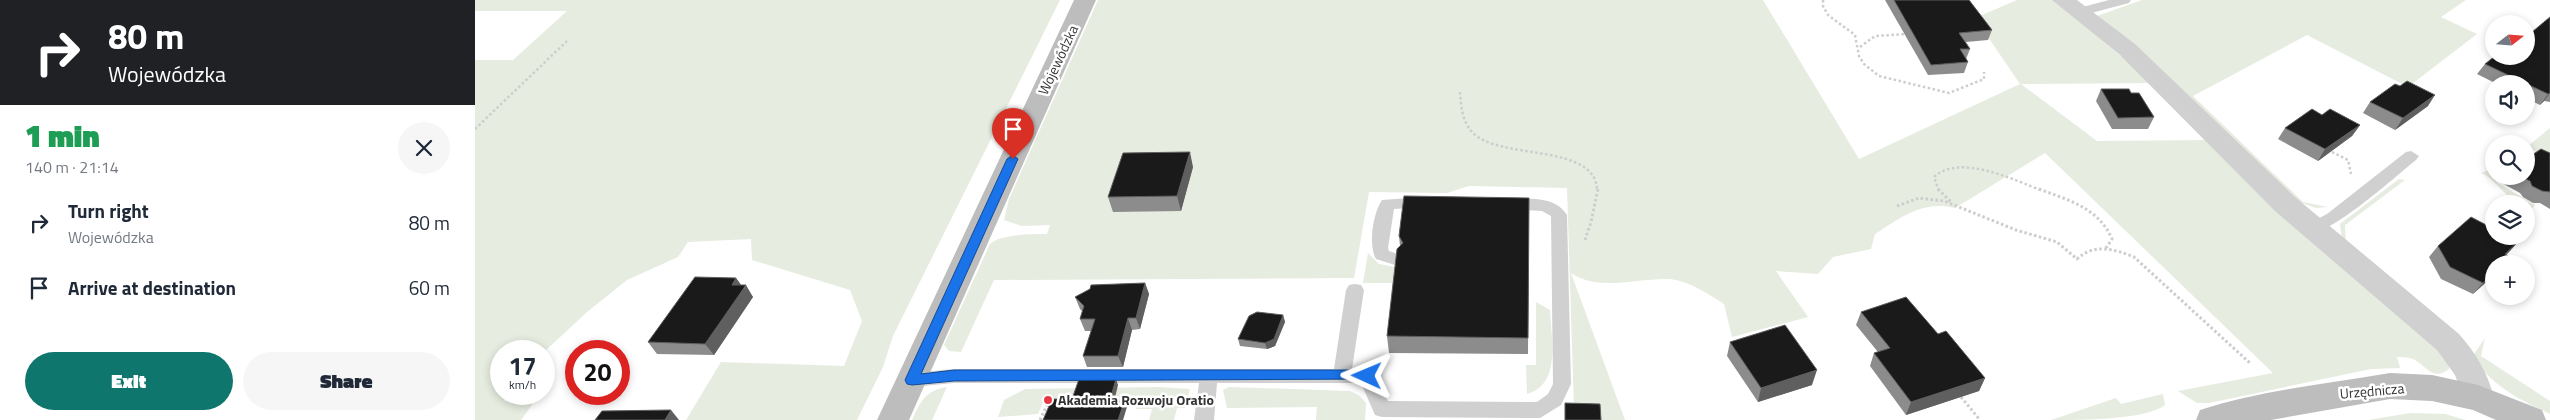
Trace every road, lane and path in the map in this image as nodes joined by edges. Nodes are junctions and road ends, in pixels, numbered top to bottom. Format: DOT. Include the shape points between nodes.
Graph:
graph roads {
  1 [pos="1085,0"];
  2 [pos="1823,0"];
  3 [pos="2125,0"];
  4 [pos="2072,6"];
  5 [pos="1909,34"];
  6 [pos="567,41"];
  7 [pos="1859,47"];
  8 [pos="1984,72"];
  9 [pos="1460,92"];
  10 [pos="475,128"];
  11 [pos="2332,152"];
  12 [pos="2411,156"];
  13 [pos="2353,180"];
  14 [pos="1443,204"];
  15 [pos="1491,204"];
  16 [pos="1955,204"];
  17 [pos="1897,206"];
  18 [pos="2312,228"];
  19 [pos="2106,248"];
  20 [pos="1395,259"];
  21 [pos="1560,272"];
  22 [pos="1355,290"];
  23 [pos="2251,364"];
  24 [pos="1209,375"];
  25 [pos="1342,375"];
  26 [pos="912,380"];
  27 [pos="1961,397"];
  28 [pos="2477,398"];
  29 [pos="1054,401"];
  30 [pos="893,420"];
  31 [pos="1040,420"];
  32 [pos="1203,420"];
  33 [pos="1980,420"];
  34 [pos="2212,420"];
  35 [pos="2530,420"];
  1 -- 26 [label="main road, Wojewódzka"];
  2 -- 7 [label="path" via="1822,7 1852,33"];
  3 -- 4 [label="lane"];
  4 -- 18 [label="street" via="2157,76"];
  5 -- 7 [label="path" via="1877,36"];
  6 -- 10 [label="path"];
  7 -- 8 [label="path" via="1861,60 1879,76 1949,93 1984,79"];
  9 -- 21 [label="path" via="1464,124 1477,137 1492,144 1574,161 1596,180 1598,191 1591,229"];
  11 -- 13 [label="path" via="2348,160"];
  12 -- 18 [label="lane" via="2333,218"];
  14 -- 20 [label="lane" via="1388,204 1380,248 1382,255"];
  15 -- 21 [label="lane" via="1549,206 1555,209 1559,215"];
  16 -- 17 [label="path" via="1918,198"];
  16 -- 19 [label="path" via="2018,230 2056,241 2077,260 2083,252"];
  16 -- 19 [label="path" via="1941,195 1934,177 1950,167 1981,170 2077,203 2095,214 2107,226 2112,239"];
  18 -- 28 [label="street" via="2448,342 2475,382"];
  19 -- 23 [label="path" via="2134,257"];
  21 -- 25 [label="lane" via="1561,384 1559,394 1540,410 1382,409 1367,376"];
  22 -- 25 [label="lane"];
  24 -- 25 [label="lane"];
  24 -- 26 [label="lane" via="954,376"];
  24 -- 32 [label="lane"];
  26 -- 30 [label="main road, Wojewódzka"];
  27 -- 33 [label="path"];
  28 -- 34 [label="main road, Urzędnicza" via="2432,388 2390,386"];
  28 -- 35 [label="main road, Urzędnicza"];
  29 -- 31 [label="path" via="1048,401"];
}
